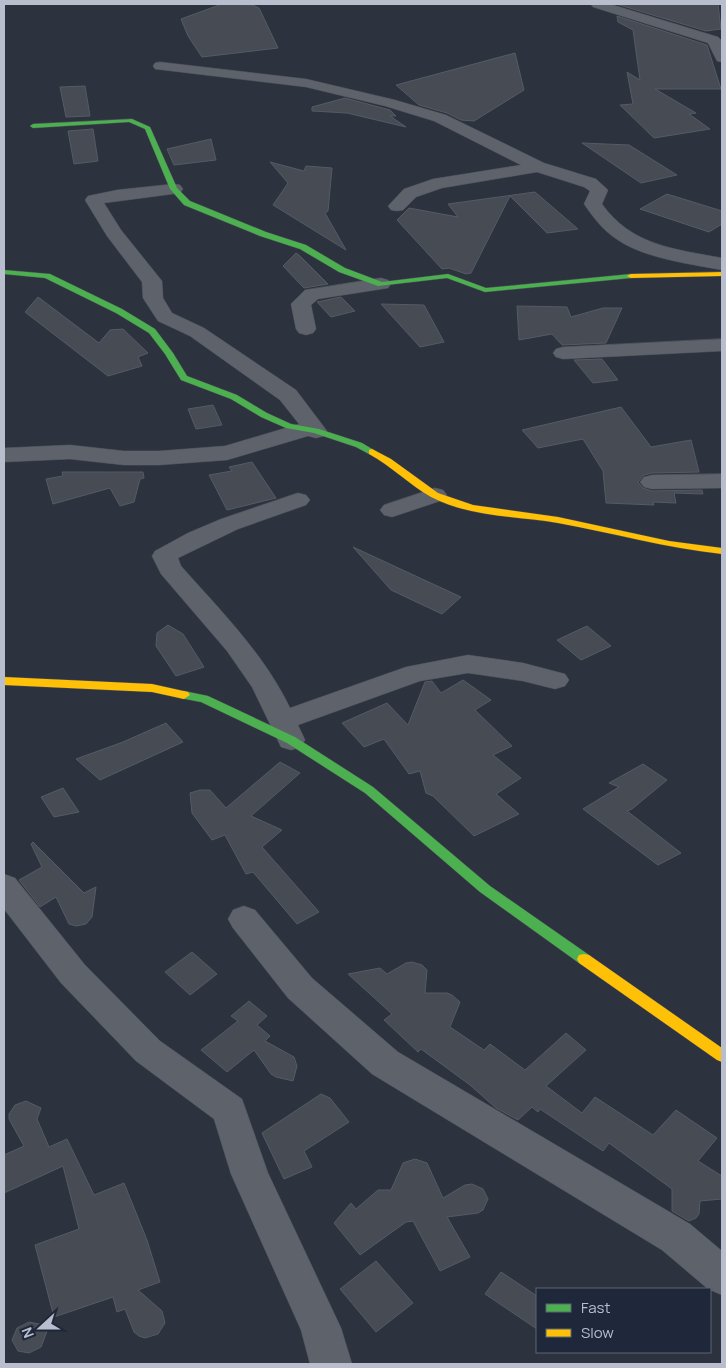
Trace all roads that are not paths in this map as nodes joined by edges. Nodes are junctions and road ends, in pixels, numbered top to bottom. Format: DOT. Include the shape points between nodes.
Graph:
graph roads {
  1 [pos="598,4"];
  2 [pos="720,45"];
  3 [pos="722,58"];
  4 [pos="160,66"];
  5 [pos="33,126"];
  6 [pos="538,167"];
  7 [pos="174,189"];
  8 [pos="397,206"];
  9 [pos="722,264"];
  10 [pos="4,272"];
  11 [pos="722,274"];
  12 [pos="381,284"];
  13 [pos="306,329"];
  14 [pos="722,345"];
  15 [pos="563,354"];
  16 [pos="312,430"];
  17 [pos="4,454"];
  18 [pos="722,481"];
  19 [pos="652,482"];
  20 [pos="435,495"];
  21 [pos="298,500"];
  22 [pos="392,510"];
  23 [pos="722,550"];
  24 [pos="555,680"];
  25 [pos="4,681"];
  26 [pos="287,730"];
  27 [pos="4,886"];
  28 [pos="244,919"];
  29 [pos="722,1056"];
  30 [pos="722,1276"];
  31 [pos="331,1364"];
  1 -- 2 [label="street" via="713,40"];
  2 -- 3 [label="street"];
  4 -- 6 [label="street" via="306,83 390,103 474,132"];
  5 -- 7 [label="street" via="130,120 141,124 148,128"];
  6 -- 8 [label="street" via="439,183 410,193"];
  6 -- 9 [label="street" via="590,183 599,190 593,204 605,220 631,240"];
  7 -- 12 [label="street" via="187,203 303,247 342,270"];
  7 -- 16 [label="street" via="94,200 113,232 152,281 153,298 165,317 197,332 288,395"];
  10 -- 16 [label="street" via="47,276 119,311 152,331 184,378 234,397 289,426"];
  11 -- 12 [label="street" via="614,276 485,290 448,276"];
  12 -- 13 [label="street" via="312,294 301,304"];
  14 -- 15 [label="street"];
  16 -- 17 [label="street" via="227,453 160,458 70,452"];
  16 -- 20 [label="street" via="366,449"];
  18 -- 19 [label="street"];
  20 -- 22 [label="street"];
  20 -- 23 [label="street" via="471,508 558,520 669,544"];
  21 -- 26 [label="street" via="226,524 164,556 170,569 236,645 265,685"];
  24 -- 26 [label="street" via="468,664 416,673 344,697"];
  25 -- 26 [label="street" via="152,688 204,700"];
  26 -- 29 [label="street" via="369,790 485,888"];
  27 -- 31 [label="street" via="72,974 148,1051 229,1110 250,1174 321,1328"];
  28 -- 30 [label="street" via="300,988 385,1062 676,1237"];
}
